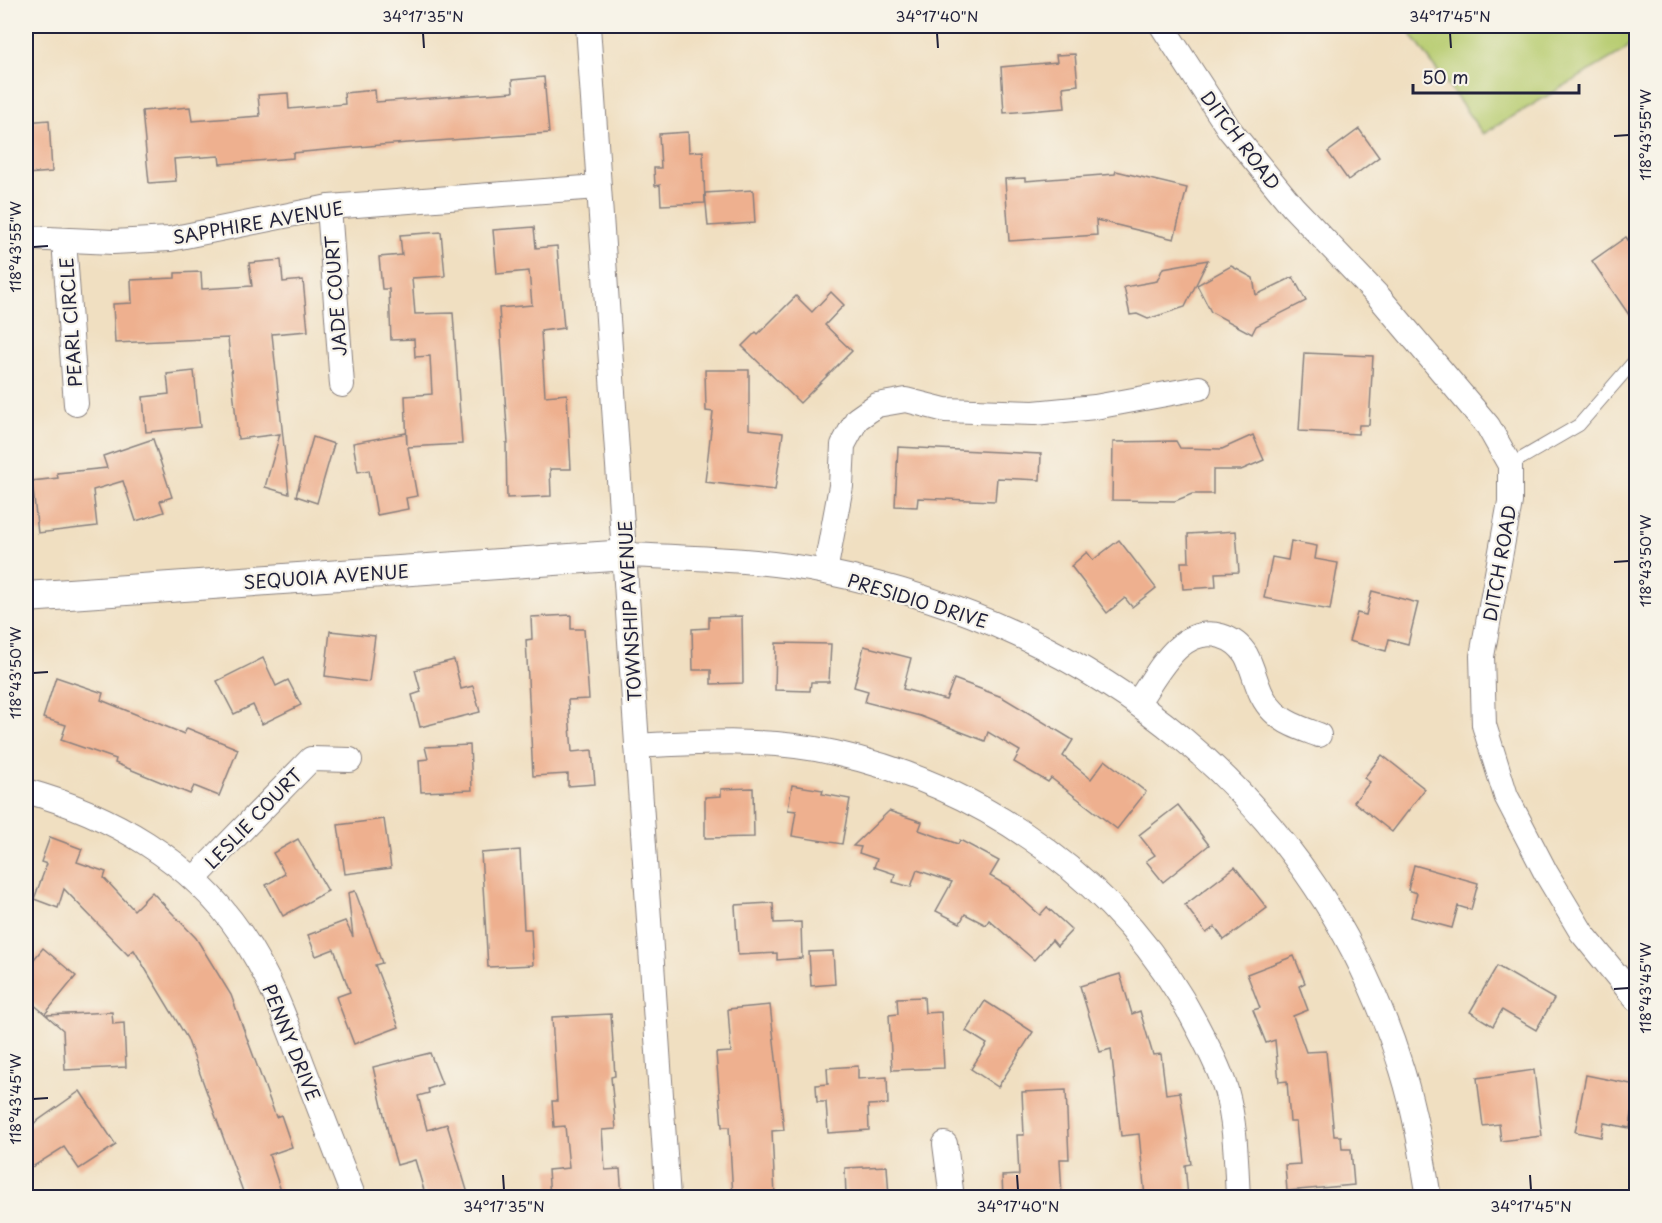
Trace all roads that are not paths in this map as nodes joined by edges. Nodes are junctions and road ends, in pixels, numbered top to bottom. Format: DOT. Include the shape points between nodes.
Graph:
graph roads {
  1 [pos="588,26"];
  2 [pos="1162,26"];
  3 [pos="598,187"];
  4 [pos="329,207"];
  5 [pos="26,238"];
  6 [pos="64,240"];
  7 [pos="1636,359"];
  8 [pos="342,386"];
  9 [pos="1199,388"];
  10 [pos="76,404"];
  11 [pos="1510,465"];
  12 [pos="627,555"];
  13 [pos="825,572"];
  14 [pos="26,597"];
  15 [pos="1138,702"];
  16 [pos="1319,735"];
  17 [pos="637,746"];
  18 [pos="350,760"];
  19 [pos="26,791"];
  20 [pos="194,879"];
  21 [pos="1636,999"];
  22 [pos="945,1144"];
  23 [pos="354,1197"];
  24 [pos="668,1197"];
  25 [pos="952,1197"];
  26 [pos="1238,1197"];
  27 [pos="1428,1197"];
  1 -- 3 [label="street, TOWNSHIP AVENUE"];
  2 -- 11 [label="street, DITCH ROAD" via="1229,129 1293,207 1379,297 1488,426"];
  3 -- 4 [label="street, SAPPHIRE AVENUE"];
  3 -- 12 [label="street, TOWNSHIP AVENUE"];
  4 -- 6 [label="street, SAPPHIRE AVENUE" via="170,238 113,243"];
  4 -- 8 [label="street, JADE COURT"];
  5 -- 6 [label="street, SAPPHIRE AVENUE"];
  6 -- 10 [label="street, PEARL CIRCLE"];
  7 -- 11 [label="lane" via="1579,425"];
  9 -- 13 [label="street" via="1095,407 1034,412 945,410 906,400 877,405 857,419 843,445 842,486"];
  11 -- 21 [label="street, DITCH ROAD" via="1510,502 1482,656 1484,725 1506,796 1546,873 1582,933"];
  12 -- 13 [label="street, PRESIDIO DRIVE" via="727,559"];
  12 -- 14 [label="street, SEQUOIA AVENUE"];
  12 -- 17 [label="street, TOWNSHIP AVENUE"];
  13 -- 15 [label="street, PRESIDIO DRIVE" via="933,600 1004,627 1072,660"];
  15 -- 16 [label="street" via="1178,647 1193,635 1217,634 1229,638 1246,655 1256,685 1275,714"];
  15 -- 27 [label="street, PRESIDIO DRIVE" via="1198,751 1254,807 1296,859 1343,931 1376,998 1402,1069 1420,1141"];
  17 -- 24 [label="street, TOWNSHIP AVENUE"];
  17 -- 26 [label="street" via="723,741 774,743 835,753 903,772 965,798 1028,835 1085,881 1127,923 1186,1004 1226,1090 1235,1134"];
  18 -- 20 [label="street, LESLIE COURT" via="311,759"];
  19 -- 20 [label="street, PENNY DRIVE" via="106,819 134,834"];
  20 -- 23 [label="street, PENNY DRIVE" via="241,933 276,995"];
  22 -- 25 [label="street"];
}
